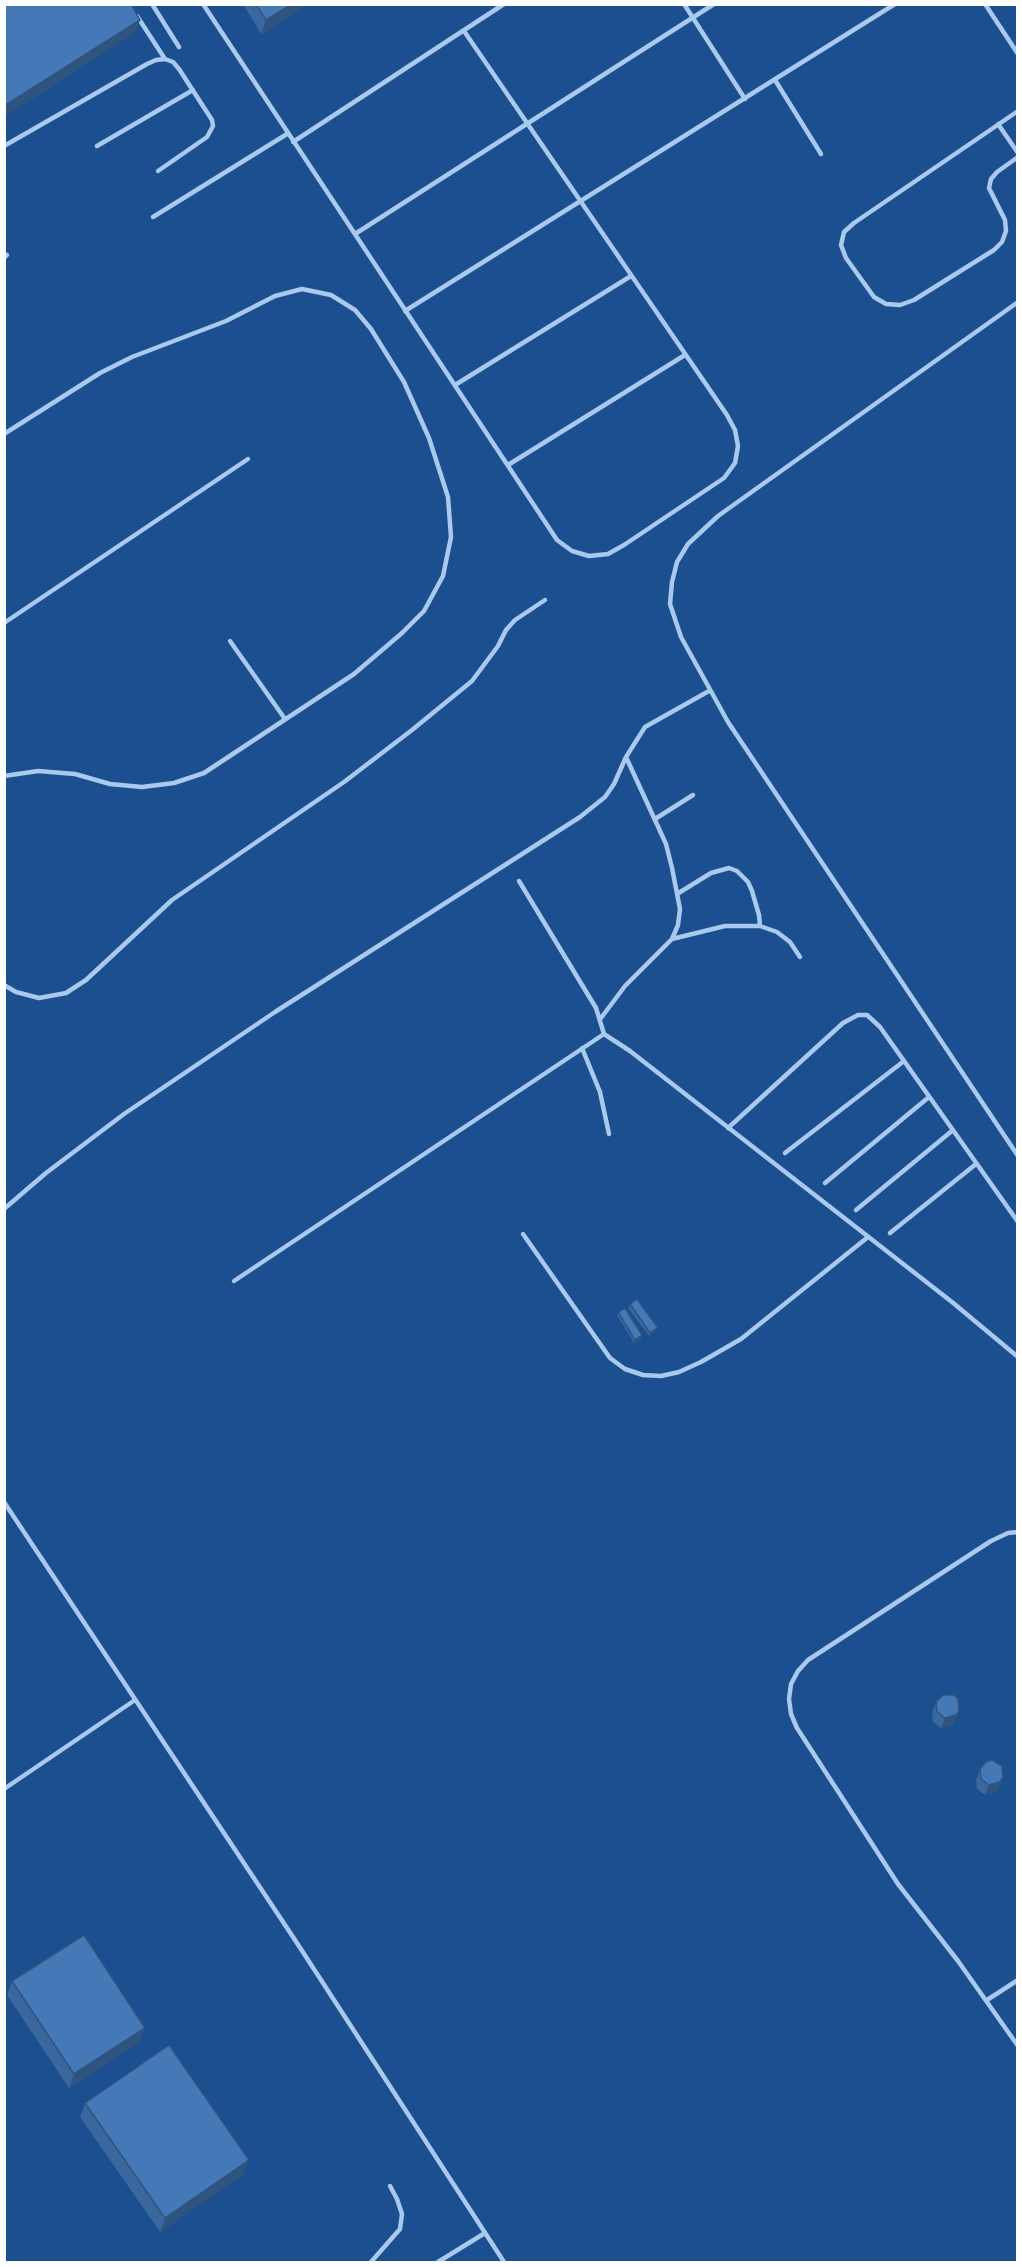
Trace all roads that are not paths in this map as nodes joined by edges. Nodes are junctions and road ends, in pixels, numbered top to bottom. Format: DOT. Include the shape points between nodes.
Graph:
graph roads {
  1 [pos="152,4"];
  2 [pos="203,4"];
  3 [pos="504,4"];
  4 [pos="684,4"];
  5 [pos="714,4"];
  6 [pos="896,4"];
  7 [pos="985,4"];
  8 [pos="136,14"];
  9 [pos="693,18"];
  10 [pos="464,31"];
  11 [pos="179,47"];
  12 [pos="1017,54"];
  13 [pos="165,59"];
  14 [pos="775,80"];
  15 [pos="193,90"];
  16 [pos="745,99"];
  17 [pos="1017,111"];
  18 [pos="528,124"];
  19 [pos="998,124"];
  20 [pos="287,134"];
  21 [pos="293,142"];
  22 [pos="4,146"];
  23 [pos="97,146"];
  24 [pos="821,154"];
  25 [pos="1017,155"];
  26 [pos="158,171"];
  27 [pos="580,201"];
  28 [pos="153,217"];
  29 [pos="355,234"];
  30 [pos="631,276"];
  31 [pos="1017,302"];
  32 [pos="405,311"];
  33 [pos="685,355"];
  34 [pos="455,386"];
  35 [pos="4,434"];
  36 [pos="248,459"];
  37 [pos="508,465"];
  38 [pos="545,600"];
  39 [pos="4,623"];
  40 [pos="230,642"];
  41 [pos="709,691"];
  42 [pos="285,719"];
  43 [pos="626,757"];
  44 [pos="4,776"];
  45 [pos="693,795"];
  46 [pos="655,819"];
  47 [pos="519,881"];
  48 [pos="677,894"];
  49 [pos="760,926"];
  50 [pos="672,939"];
  51 [pos="800,957"];
  52 [pos="4,985"];
  53 [pos="600,1018"];
  54 [pos="604,1034"];
  55 [pos="582,1048"];
  56 [pos="904,1061"];
  57 [pos="929,1097"];
  58 [pos="728,1128"];
  59 [pos="952,1130"];
  60 [pos="609,1134"];
  61 [pos="786,1153"];
  62 [pos="1017,1156"];
  63 [pos="976,1164"];
  64 [pos="825,1183"];
  65 [pos="4,1209"];
  66 [pos="856,1210"];
  67 [pos="1017,1222"];
  68 [pos="890,1233"];
  69 [pos="523,1234"];
  70 [pos="868,1237"];
  71 [pos="234,1281"];
  72 [pos="1017,1358"];
  73 [pos="4,1502"];
  74 [pos="1017,1532"];
  75 [pos="135,1700"];
  76 [pos="4,1789"];
  77 [pos="1017,1980"];
  78 [pos="987,2000"];
  79 [pos="1017,2044"];
  80 [pos="390,2186"];
  81 [pos="485,2233"];
  82 [pos="372,2262"];
  83 [pos="438,2262"];
  84 [pos="504,2262"];
  1 -- 11 [label="lane"];
  2 -- 20 [label="lane"];
  3 -- 10 [label="lane"];
  4 -- 9 [label="lane"];
  5 -- 9 [label="lane"];
  6 -- 14 [label="lane"];
  7 -- 12 [label="lane"];
  8 -- 13 [label="lane"];
  9 -- 16 [label="lane"];
  9 -- 18 [label="lane"];
  10 -- 18 [label="lane"];
  10 -- 21 [label="lane"];
  13 -- 15 [label="lane" via="173,62"];
  13 -- 22 [label="lane" via="147,64"];
  14 -- 16 [label="lane"];
  14 -- 24 [label="lane"];
  15 -- 23 [label="lane"];
  15 -- 26 [label="lane" via="212,120 211,132"];
  16 -- 27 [label="lane"];
  17 -- 19 [label="lane"];
  18 -- 27 [label="lane"];
  18 -- 29 [label="lane"];
  19 -- 25 [label="lane"];
  19 -- 25 [label="lane" via="844,232 841,245 846,258 874,297 886,304 914,300 994,250 1006,231 1005,220 989,188 991,179"];
  20 -- 21 [label="lane"];
  20 -- 28 [label="lane"];
  21 -- 29 [label="lane"];
  27 -- 30 [label="lane"];
  27 -- 32 [label="lane"];
  29 -- 32 [label="lane"];
  30 -- 33 [label="lane"];
  30 -- 34 [label="lane"];
  31 -- 41 [label="lane" via="736,501 688,544 677,562 670,604 681,637"];
  32 -- 34 [label="lane"];
  33 -- 37 [label="lane"];
  33 -- 37 [label="lane" via="735,430 735,463 724,478 624,546 608,554 590,556 572,551 557,540"];
  34 -- 37 [label="lane"];
  35 -- 42 [label="lane" via="100,373 226,321 275,296 302,289 331,295 355,310 404,382 429,438 448,497 451,537 443,576 423,611 362,668"];
  36 -- 39 [label="lane"];
  38 -- 52 [label="lane" via="515,620 472,681 344,782 172,900 86,980 66,993 39,998"];
  40 -- 42 [label="lane"];
  41 -- 43 [label="lane" via="645,727"];
  41 -- 62 [label="lane"];
  42 -- 44 [label="lane" via="204,773 174,783 142,787 38,771"];
  43 -- 46 [label="lane"];
  43 -- 65 [label="lane" via="605,797 580,817 275,1012 124,1114"];
  45 -- 46 [label="lane"];
  46 -- 48 [label="lane" via="666,844"];
  47 -- 53 [label="lane"];
  48 -- 49 [label="lane" via="711,873 729,868 737,871 752,891"];
  48 -- 50 [label="lane" via="680,909"];
  49 -- 50 [label="lane" via="725,926"];
  49 -- 51 [label="lane" via="790,942"];
  50 -- 53 [label="lane" via="625,986"];
  53 -- 54 [label="lane"];
  54 -- 55 [label="lane"];
  54 -- 58 [label="lane"];
  55 -- 60 [label="lane" via="600,1092"];
  55 -- 71 [label="lane"];
  56 -- 57 [label="lane"];
  56 -- 58 [label="lane" via="874,1020 858,1015 850,1018"];
  56 -- 61 [label="lane"];
  57 -- 59 [label="lane"];
  57 -- 64 [label="lane"];
  58 -- 70 [label="lane"];
  59 -- 63 [label="lane"];
  59 -- 66 [label="lane"];
  63 -- 67 [label="lane"];
  63 -- 68 [label="lane"];
  69 -- 70 [label="lane" via="610,1358 625,1369 661,1376 701,1362 741,1339"];
  70 -- 72 [label="lane"];
  73 -- 75 [label="lane"];
  74 -- 78 [label="lane" via="991,1541 808,1660 791,1684 789,1699 797,1728 898,1884"];
  75 -- 76 [label="lane"];
  75 -- 81 [label="lane"];
  77 -- 78 [label="lane"];
  78 -- 79 [label="lane"];
  80 -- 82 [label="lane" via="402,2214 400,2229"];
  81 -- 83 [label="lane"];
  81 -- 84 [label="lane"];
}
